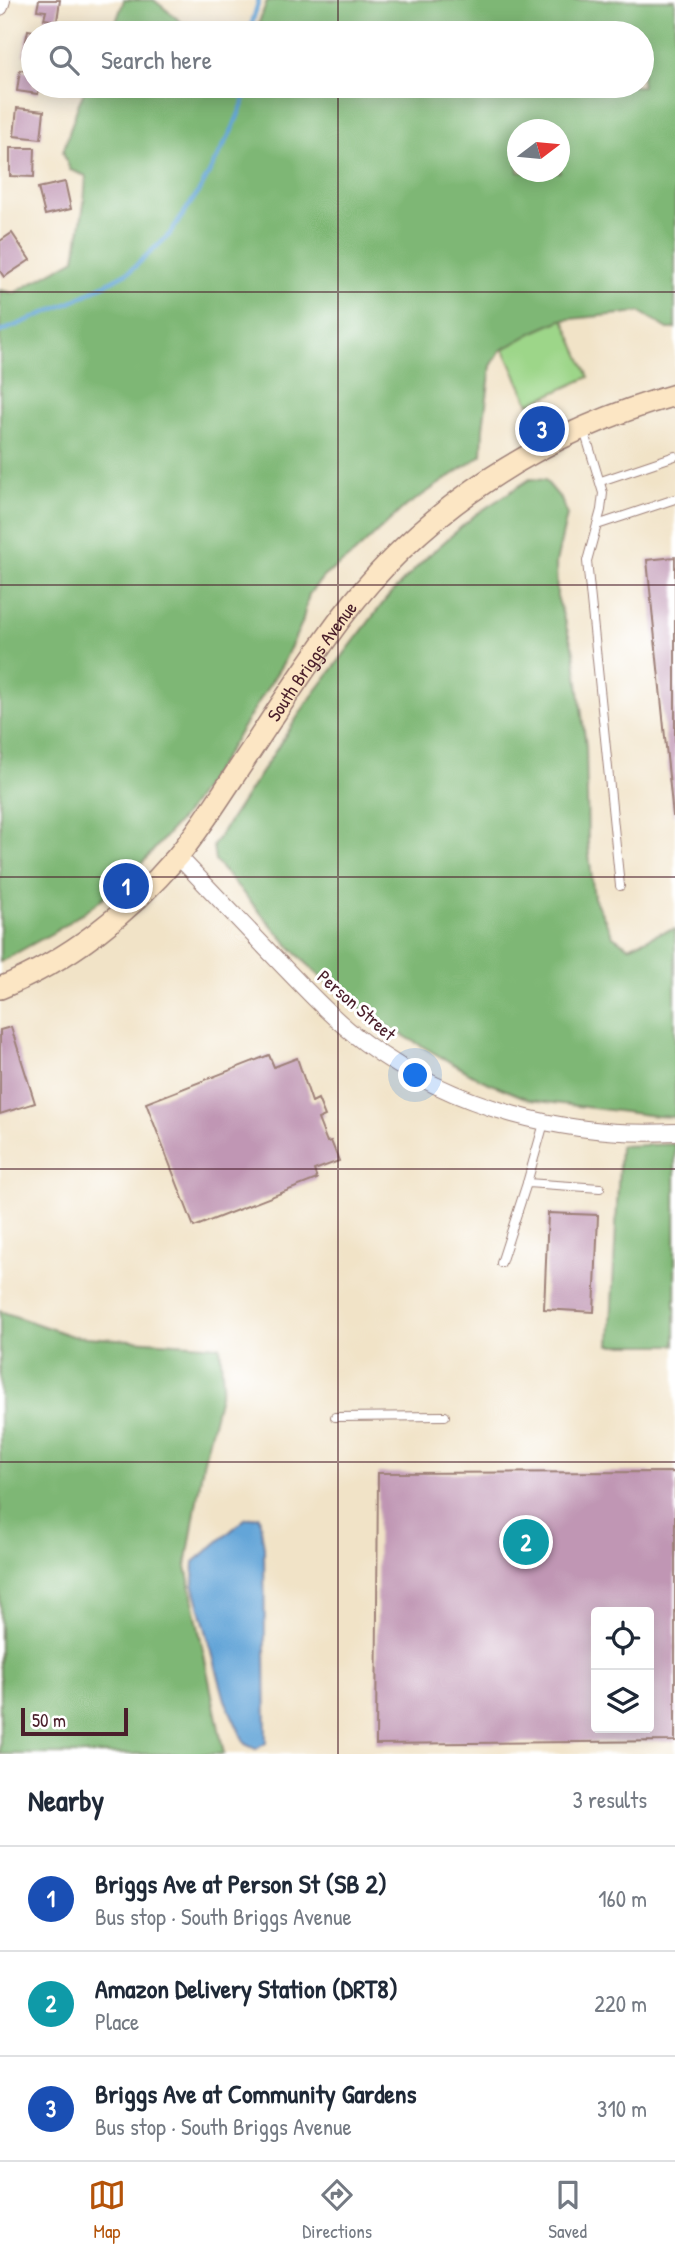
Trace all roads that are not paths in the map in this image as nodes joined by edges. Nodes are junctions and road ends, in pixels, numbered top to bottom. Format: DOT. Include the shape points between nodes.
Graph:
graph roads {
  1 [pos="675,396"];
  2 [pos="583,427"];
  3 [pos="675,456"];
  4 [pos="601,481"];
  5 [pos="675,499"];
  6 [pos="597,525"];
  7 [pos="178,856"];
  8 [pos="620,886"];
  9 [pos="0,988"];
  10 [pos="544,1124"];
  11 [pos="675,1132"];
  12 [pos="527,1183"];
  13 [pos="600,1188"];
  14 [pos="501,1263"];
  15 [pos="445,1416"];
  16 [pos="335,1417"];
  1 -- 2 [label="street, South Briggs Avenue"];
  2 -- 4 [label="lane"];
  2 -- 7 [label="street, South Briggs Avenue" via="491,477 394,558 331,633"];
  3 -- 4 [label="lane"];
  4 -- 6 [label="lane"];
  5 -- 6 [label="lane"];
  6 -- 8 [label="lane" via="587,561"];
  7 -- 9 [label="street, South Briggs Avenue" via="147,890 88,939"];
  7 -- 10 [label="street, Person Street" via="322,1007 364,1043 462,1096"];
  10 -- 11 [label="street, Person Street"];
  10 -- 12 [label="lane"];
  12 -- 13 [label="lane"];
  12 -- 14 [label="lane"];
  15 -- 16 [label="lane"];
}
